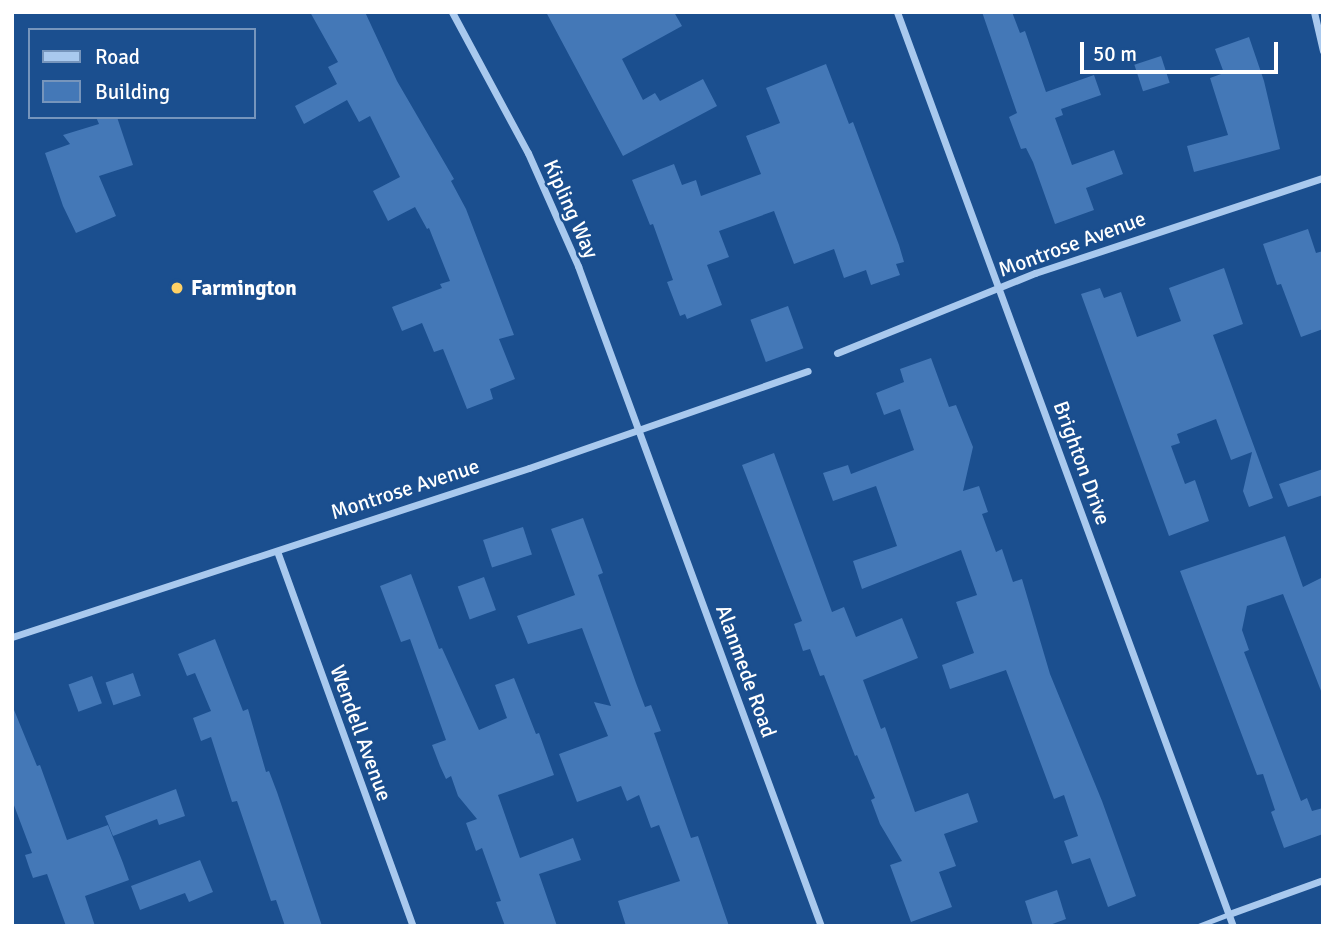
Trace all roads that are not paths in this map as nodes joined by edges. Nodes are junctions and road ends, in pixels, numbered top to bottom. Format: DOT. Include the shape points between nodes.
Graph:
graph roads {
  1 [pos="452,12"];
  2 [pos="897,12"];
  3 [pos="1314,12"];
  4 [pos="1323,51"];
  5 [pos="1323,178"];
  6 [pos="999,288"];
  7 [pos="837,353"];
  8 [pos="808,371"];
  9 [pos="637,428"];
  10 [pos="277,551"];
  11 [pos="12,637"];
  12 [pos="1323,880"];
  13 [pos="1229,914"];
  14 [pos="413,926"];
  15 [pos="821,926"];
  16 [pos="1198,926"];
  17 [pos="1233,926"];
  1 -- 9 [label="street, Kipling Way" via="534,166 578,266"];
  2 -- 6 [label="street, Brighton Drive"];
  3 -- 4 [label="street"];
  5 -- 6 [label="street, Montrose Avenue"];
  6 -- 7 [label="street, Montrose Avenue"];
  6 -- 13 [label="street, Brighton Drive"];
  8 -- 9 [label="street, Montrose Avenue"];
  9 -- 10 [label="street, Montrose Avenue"];
  9 -- 15 [label="street, Alanmede Road"];
  10 -- 11 [label="street, Montrose Avenue"];
  10 -- 14 [label="street, Wendell Avenue"];
  12 -- 13 [label="street"];
  13 -- 16 [label="lane"];
  13 -- 17 [label="street, Brighton Drive"];
}
